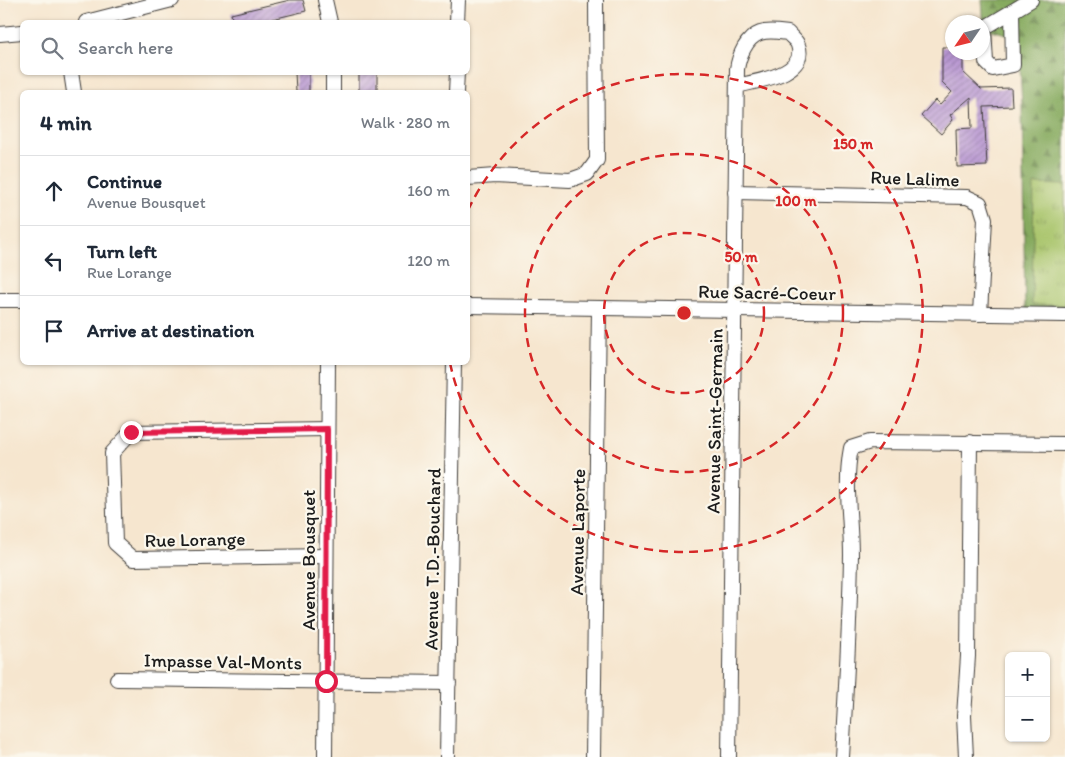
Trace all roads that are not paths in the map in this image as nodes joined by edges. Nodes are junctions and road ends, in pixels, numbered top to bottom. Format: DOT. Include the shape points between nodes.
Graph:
graph roads {
  1 [pos="172,0"];
  2 [pos="325,0"];
  3 [pos="458,0"];
  4 [pos="596,0"];
  5 [pos="1031,0"];
  6 [pos="1012,11"];
  7 [pos="94,20"];
  8 [pos="330,20"];
  9 [pos="457,20"];
  10 [pos="20,32"];
  11 [pos="0,34"];
  12 [pos="71,75"];
  13 [pos="332,75"];
  14 [pos="457,75"];
  15 [pos="736,86"];
  16 [pos="74,90"];
  17 [pos="333,90"];
  18 [pos="456,90"];
  19 [pos="470,178"];
  20 [pos="735,192"];
  21 [pos="0,300"];
  22 [pos="20,300"];
  23 [pos="470,306"];
  24 [pos="599,308"];
  25 [pos="734,310"];
  26 [pos="980,314"];
  27 [pos="1065,315"];
  28 [pos="328,365"];
  29 [pos="454,365"];
  30 [pos="327,429"];
  31 [pos="970,442"];
  32 [pos="1065,444"];
  33 [pos="326,556"];
  34 [pos="117,679"];
  35 [pos="326,681"];
  36 [pos="449,683"];
  37 [pos="324,757"];
  38 [pos="447,757"];
  39 [pos="593,757"];
  40 [pos="729,757"];
  41 [pos="842,757"];
  42 [pos="966,757"];
  1 -- 7 [label="street"];
  2 -- 8 [label="street"];
  3 -- 9 [label="street"];
  4 -- 19 [label="street" via="597,160 587,174 570,180"];
  5 -- 6 [label="street"];
  10 -- 11 [label="street"];
  12 -- 16 [label="street"];
  13 -- 17 [label="street"];
  14 -- 18 [label="street"];
  15 -- 15 [label="street, Avenue Saint-Germain" via="738,59 758,33 788,33 798,44 800,55 794,66 780,75"];
  15 -- 20 [label="street, Avenue Saint-Germain"];
  20 -- 25 [label="street, Avenue Saint-Germain"];
  20 -- 26 [label="street, Rue Lalime" via="967,197 980,203 985,219"];
  21 -- 22 [label="street"];
  23 -- 24 [label="street, Rue Sacré-Coeur"];
  24 -- 25 [label="street, Rue Sacré-Coeur"];
  24 -- 39 [label="street, Avenue Laporte"];
  25 -- 26 [label="street, Rue Sacré-Coeur"];
  25 -- 40 [label="street, Avenue Saint-Germain"];
  26 -- 27 [label="street, Rue Sacré-Coeur"];
  28 -- 30 [label="street, Avenue Bousquet"];
  29 -- 36 [label="street, Avenue T.D.-Bouchard"];
  30 -- 33 [label="street, Avenue Bousquet"];
  30 -- 33 [label="street, Rue Lorange" via="131,432 112,453 115,543 133,559"];
  31 -- 32 [label="street"];
  31 -- 41 [label="street" via="870,442 851,448 847,468 851,552"];
  31 -- 42 [label="street" via="968,656 964,716"];
  33 -- 35 [label="street, Avenue Bousquet"];
  34 -- 35 [label="street, Impasse Val-Monts"];
  35 -- 36 [label="street, Impasse Val-Monts"];
  35 -- 37 [label="street, Avenue Bousquet"];
  36 -- 38 [label="street, Avenue T.D.-Bouchard"];
}
